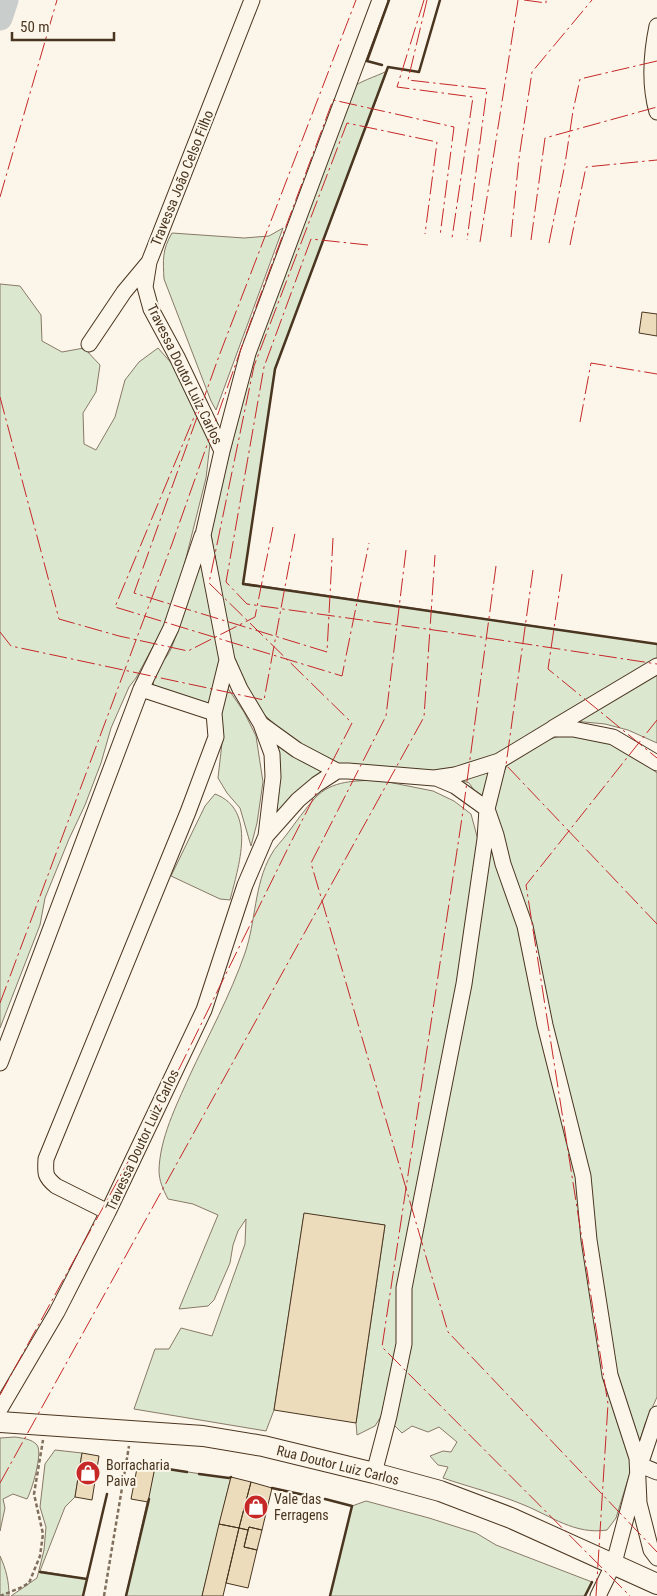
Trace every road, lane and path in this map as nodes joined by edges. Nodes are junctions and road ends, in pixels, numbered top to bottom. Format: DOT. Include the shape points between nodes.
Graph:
graph roads {
  1 [pos="252,0"];
  2 [pos="380,0"];
  3 [pos="657,26"];
  4 [pos="657,112"];
  5 [pos="148,262"];
  6 [pos="89,344"];
  7 [pos="222,451"];
  8 [pos="203,535"];
  9 [pos="227,660"];
  10 [pos="657,666"];
  11 [pos="141,689"];
  12 [pos="214,713"];
  13 [pos="261,724"];
  14 [pos="552,729"];
  15 [pos="499,761"];
  16 [pos="657,763"];
  17 [pos="337,772"];
  18 [pos="434,778"];
  19 [pos="487,809"];
  20 [pos="266,836"];
  21 [pos="0,1063"];
  22 [pos="108,1212"];
  23 [pos="0,1409"];
  24 [pos="657,1414"];
  25 [pos="0,1422"];
  26 [pos="46,1424"];
  27 [pos="132,1430"];
  28 [pos="639,1469"];
  29 [pos="657,1472"];
  30 [pos="374,1473"];
  31 [pos="657,1558"];
  32 [pos="614,1563"];
  33 [pos="657,1584"];
  34 [pos="0,1596"];
  35 [pos="104,1596"];
  36 [pos="598,1596"];
  1 -- 5 [label="street, Travessa João Celso Filho"];
  2 -- 7 [label="street" via="248,353"];
  3 -- 4 [label="street" via="652,50 652,94"];
  5 -- 6 [label="street, Travessa João Celso Filho"];
  5 -- 7 [label="street, Travessa Doutor Luiz Carlos" via="145,287 151,309"];
  7 -- 8 [label="street, Travessa Doutor Luiz Carlos"];
  8 -- 9 [label="street, Travessa Doutor Luiz Carlos"];
  8 -- 11 [label="street" via="171,628"];
  9 -- 12 [label="street"];
  9 -- 13 [label="street, Travessa Doutor Luiz Carlos"];
  10 -- 14 [label="street"];
  11 -- 12 [label="street"];
  11 -- 21 [label="street"];
  12 -- 22 [label="street" via="216,737 188,812 46,1160 45,1172 56,1186"];
  13 -- 17 [label="street" via="297,750"];
  13 -- 20 [label="street" via="272,754 274,777"];
  14 -- 15 [label="street"];
  14 -- 16 [label="street" via="573,728 613,737"];
  15 -- 18 [label="street"];
  15 -- 19 [label="street"];
  17 -- 18 [label="street"];
  17 -- 20 [label="street" via="298,800"];
  18 -- 19 [label="street" via="455,786"];
  19 -- 28 [label="street" via="525,926 545,1025 583,1176 589,1240 610,1375"];
  19 -- 30 [label="street" via="464,984 404,1288 404,1344"];
  20 -- 22 [label="street, Travessa Doutor Luiz Carlos" via="255,858 204,1010"];
  22 -- 23 [label="street, Travessa Doutor Luiz Carlos" via="57,1312"];
  24 -- 28 [label="street"];
  25 -- 26 [label="main road, Rua Doutor Luiz Carlos"];
  26 -- 27 [label="main road, Rua Doutor Luiz Carlos"];
  26 -- 34 [label="path" via="34,1494 42,1534 40,1556 29,1582"];
  27 -- 30 [label="main road, Rua Doutor Luiz Carlos" via="203,1436 263,1446"];
  27 -- 35 [label="path"];
  28 -- 29 [label="street"];
  28 -- 31 [label="street" via="639,1503 643,1523 651,1550"];
  28 -- 32 [label="street"];
  30 -- 32 [label="main road, Rua Doutor Luiz Carlos" via="440,1491 512,1518"];
  32 -- 33 [label="main road, Rua Doutor Luiz Carlos"];
  32 -- 36 [label="street"];
}
